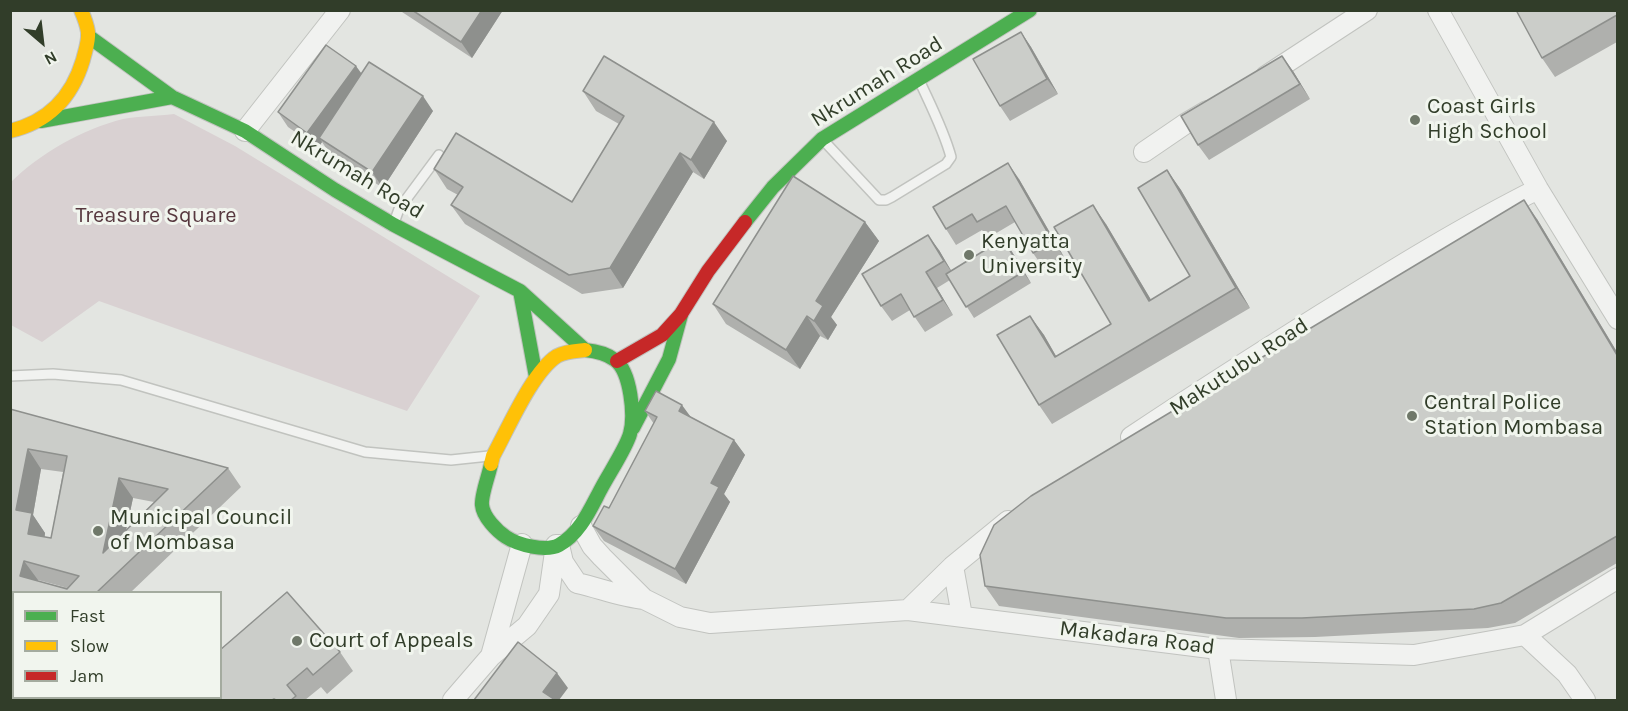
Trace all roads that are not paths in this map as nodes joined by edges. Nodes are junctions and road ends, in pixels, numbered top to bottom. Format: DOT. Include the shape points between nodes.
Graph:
graph roads {
  1 [pos="81,10"];
  2 [pos="96,10"];
  3 [pos="340,10"];
  4 [pos="1030,10"];
  5 [pos="1367,10"];
  6 [pos="1438,10"];
  7 [pos="88,31"];
  8 [pos="919,79"];
  9 [pos="1250,86"];
  10 [pos="172,97"];
  11 [pos="1222,102"];
  12 [pos="41,121"];
  13 [pos="10,131"];
  14 [pos="245,132"];
  15 [pos="822,139"];
  16 [pos="1144,152"];
  17 [pos="439,155"];
  18 [pos="1538,189"];
  19 [pos="394,225"];
  20 [pos="520,291"];
  21 [pos="681,314"];
  22 [pos="1617,319"];
  23 [pos="585,350"];
  24 [pos="617,361"];
  25 [pos="10,376"];
  26 [pos="536,377"];
  27 [pos="630,434"];
  28 [pos="1111,450"];
  29 [pos="493,456"];
  30 [pos="1027,508"];
  31 [pos="580,526"];
  32 [pos="522,544"];
  33 [pos="557,545"];
  34 [pos="952,566"];
  35 [pos="1617,578"];
  36 [pos="644,599"];
  37 [pos="908,610"];
  38 [pos="962,616"];
  39 [pos="1525,635"];
  40 [pos="1218,650"];
  41 [pos="491,656"];
  42 [pos="453,700"];
  43 [pos="1226,700"];
  44 [pos="1585,700"];
  1 -- 7 [label="street"];
  2 -- 7 [label="street"];
  3 -- 14 [label="street"];
  4 -- 8 [label="street, Nkrumah Road"];
  5 -- 9 [label="street"];
  6 -- 18 [label="street"];
  7 -- 10 [label="street, Nkrumah Road"];
  7 -- 12 [label="street" via="81,71 66,99"];
  8 -- 15 [label="street, Nkrumah Road"];
  8 -- 15 [label="lane" via="949,150 951,157 946,164 892,197 879,200"];
  10 -- 12 [label="street"];
  10 -- 14 [label="street, Nkrumah Road"];
  11 -- 16 [label="street"];
  12 -- 13 [label="street"];
  14 -- 19 [label="street, Nkrumah Road"];
  15 -- 21 [label="street, Nkrumah Road" via="773,187 708,271"];
  17 -- 19 [label="lane" via="399,209"];
  18 -- 22 [label="street"];
  18 -- 28 [label="street, Makutubu Road" via="1486,214 1387,273"];
  19 -- 20 [label="street, Nkrumah Road"];
  20 -- 23 [label="street, Nkrumah Road"];
  20 -- 26 [label="street"];
  21 -- 24 [label="street, Nkrumah Road" via="662,335"];
  21 -- 27 [label="street" via="668,360"];
  23 -- 24 [label="street" via="600,351"];
  23 -- 26 [label="street" via="556,357"];
  24 -- 27 [label="street" via="632,399"];
  25 -- 29 [label="lane" via="53,374 121,380 365,452 451,460"];
  26 -- 29 [label="street"];
  27 -- 31 [label="street"];
  29 -- 32 [label="street" via="482,505 497,530"];
  30 -- 34 [label="street"];
  31 -- 33 [label="street"];
  31 -- 36 [label="street, Makadara Road" via="592,546"];
  32 -- 33 [label="street" via="548,548"];
  32 -- 41 [label="street"];
  33 -- 36 [label="street, Makadara Road" via="569,573 578,583 627,598"];
  33 -- 41 [label="street" via="549,594 527,626"];
  34 -- 37 [label="street"];
  34 -- 38 [label="street"];
  35 -- 39 [label="street, Makadara Road"];
  36 -- 37 [label="street, Makadara Road" via="680,617 710,623"];
  37 -- 38 [label="street, Makadara Road"];
  38 -- 40 [label="street, Makadara Road"];
  39 -- 40 [label="street, Makadara Road" via="1414,655"];
  39 -- 44 [label="street" via="1567,674"];
  40 -- 43 [label="street"];
  41 -- 42 [label="street"];
}
